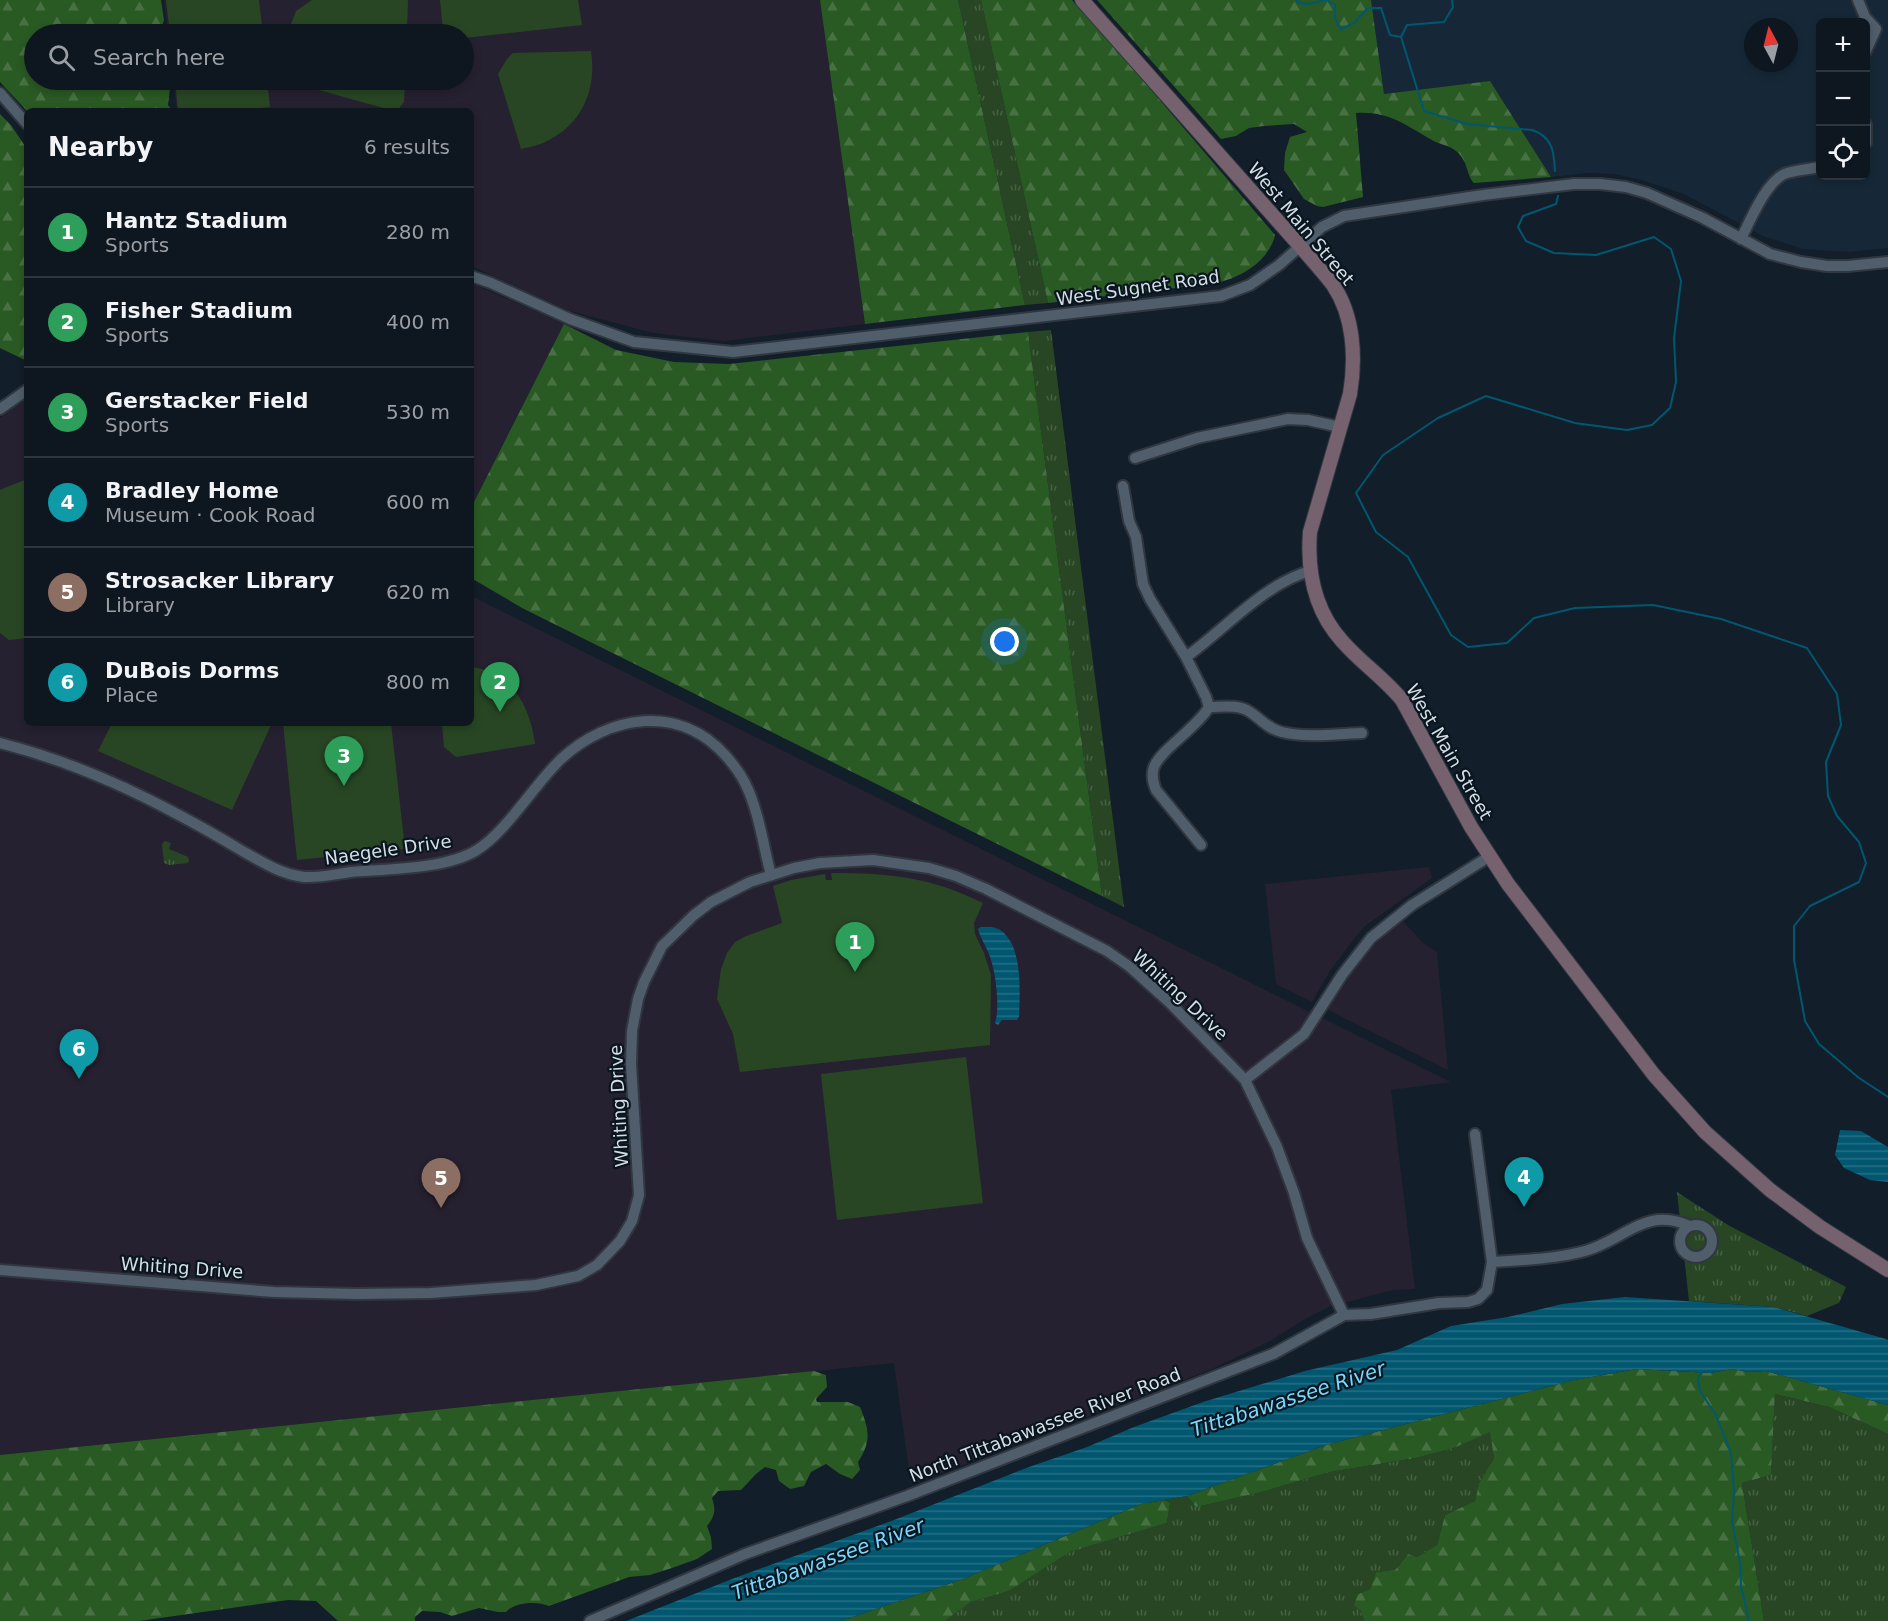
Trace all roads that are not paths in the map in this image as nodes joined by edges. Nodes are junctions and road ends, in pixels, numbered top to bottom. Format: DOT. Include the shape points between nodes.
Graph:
graph roads {
  1 [pos="1082,0"];
  2 [pos="1858,0"];
  3 [pos="1865,18"];
  4 [pos="1870,23"];
  5 [pos="1870,42"];
  6 [pos="0,93"];
  7 [pos="24,121"];
  8 [pos="1816,168"];
  9 [pos="1741,239"];
  10 [pos="1300,246"];
  11 [pos="1888,265"];
  12 [pos="474,277"];
  13 [pos="24,392"];
  14 [pos="0,409"];
  15 [pos="1340,428"];
  16 [pos="1135,458"];
  17 [pos="1123,486"];
  18 [pos="1310,571"];
  19 [pos="1186,657"];
  20 [pos="1209,707"];
  21 [pos="1362,732"];
  22 [pos="0,743"];
  23 [pos="1201,845"];
  24 [pos="1490,856"];
  25 [pos="771,875"];
  26 [pos="1245,1080"];
  27 [pos="1475,1134"];
  28 [pos="1690,1226"];
  29 [pos="1492,1262"];
  30 [pos="0,1270"];
  31 [pos="1888,1270"];
  32 [pos="1344,1315"];
  33 [pos="590,1621"];
  1 -- 10 [label="street, West Main Street"];
  2 -- 3 [label="street"];
  4 -- 5 [label="street" via="1876,29"];
  6 -- 7 [label="street"];
  8 -- 9 [label="street" via="1777,178"];
  9 -- 10 [label="street, West Sugnet Road" via="1647,193 1600,184 1574,184 1344,216 1322,227"];
  9 -- 11 [label="street, West Sugnet Road" via="1770,254 1801,262 1827,266"];
  10 -- 12 [label="street, West Sugnet Road" via="1250,285 1221,296 733,352 634,342"];
  10 -- 15 [label="street, West Main Street" via="1333,286 1350,327 1353,376"];
  13 -- 14 [label="street"];
  15 -- 16 [label="street" via="1288,419 1197,438"];
  15 -- 18 [label="street, West Main Street" via="1310,532"];
  17 -- 19 [label="street" via="1143,584"];
  18 -- 19 [label="street" via="1285,579"];
  18 -- 24 [label="street, West Main Street" via="1318,605 1329,625 1402,700"];
  19 -- 20 [label="street"];
  20 -- 21 [label="street" via="1233,706 1250,711 1282,732"];
  20 -- 23 [label="street" via="1159,758 1152,778 1156,790"];
  22 -- 25 [label="street, Naegele Drive" via="136,793 278,871 307,877 454,860 478,850 581,742 628,723 673,723 704,735 735,767 752,802"];
  24 -- 26 [label="street" via="1412,906 1371,938 1304,1034"];
  24 -- 31 [label="street, West Main Street" via="1654,1076 1694,1120 1770,1190"];
  25 -- 26 [label="street, Whiting Drive" via="820,863 873,860 928,868 966,880 1083,938 1130,967"];
  25 -- 30 [label="street, Whiting Drive" via="731,891 694,915 662,946 652,964 638,999 632,1031 639,1195 621,1241 597,1265 578,1276 556,1282 431,1293 357,1294 274,1292"];
  26 -- 32 [label="street, Whiting Drive" via="1277,1148 1308,1238"];
  27 -- 29 [label="street, North Tittabawassee River Road"];
  28 -- 29 [label="street" via="1674,1220 1653,1221 1589,1250 1563,1257"];
  29 -- 32 [label="street, North Tittabawassee River Road" via="1487,1290 1478,1299"];
  32 -- 33 [label="street, North Tittabawassee River Road" via="1273,1354 745,1554"];
}
